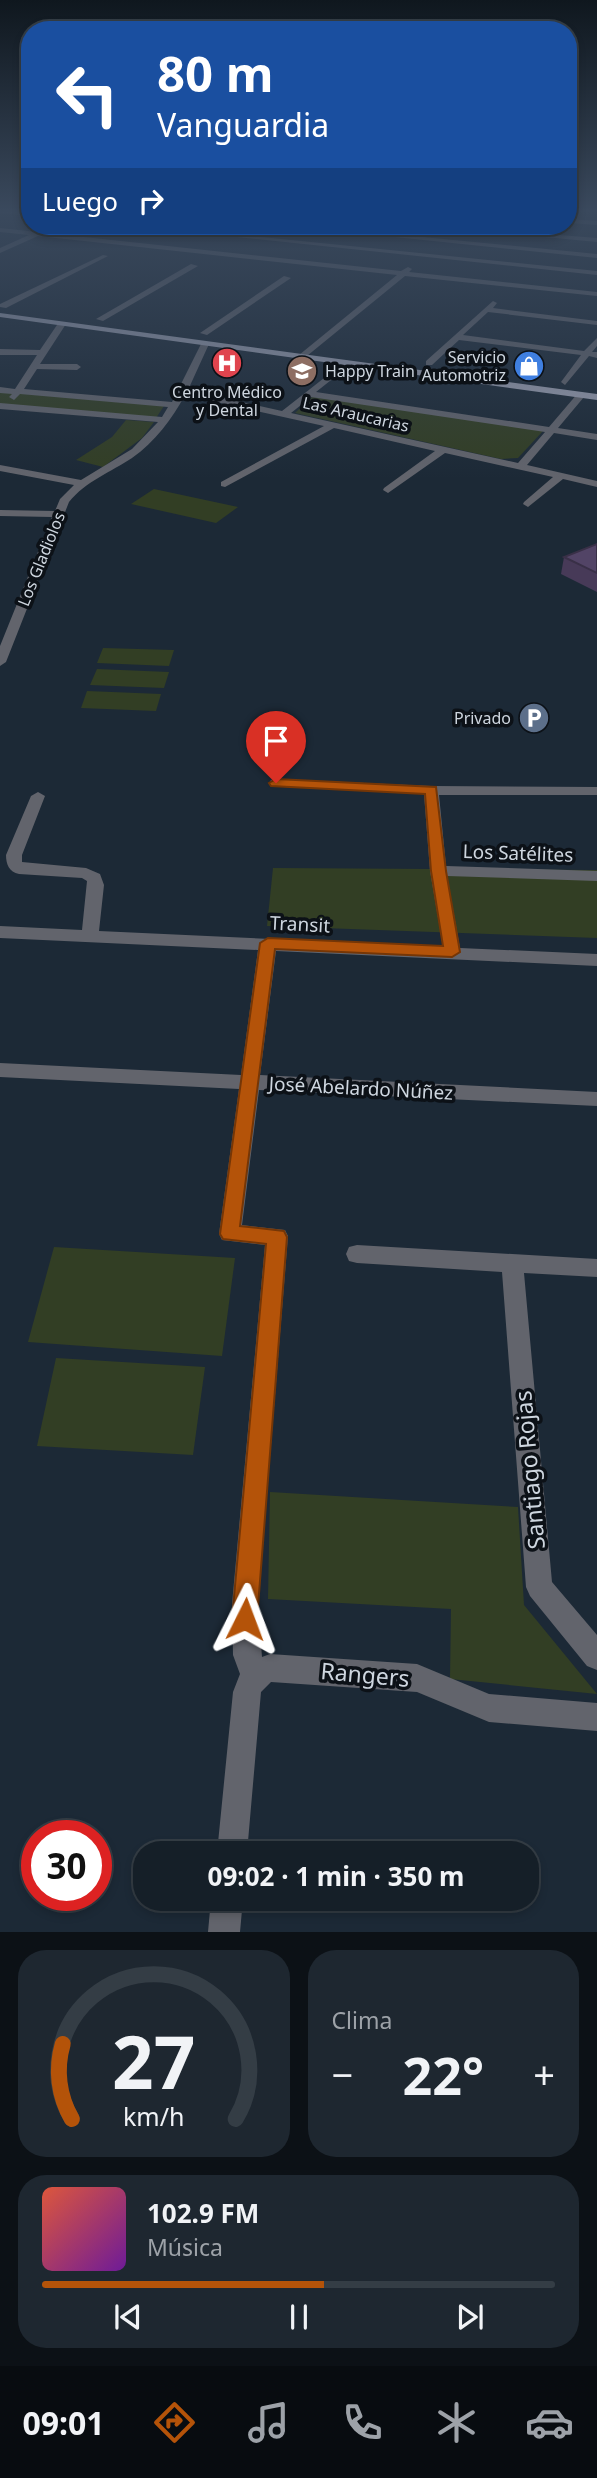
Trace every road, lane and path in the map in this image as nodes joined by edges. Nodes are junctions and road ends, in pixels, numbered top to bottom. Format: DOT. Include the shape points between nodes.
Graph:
graph roads {
  1 [pos="20,299"];
  2 [pos="135,299"];
  3 [pos="258,299"];
  4 [pos="372,299"];
  5 [pos="1,309"];
  6 [pos="100,319"];
  7 [pos="597,323"];
  8 [pos="62,324"];
  9 [pos="456,337"];
  10 [pos="204,338"];
  11 [pos="597,340"];
  12 [pos="281,343"];
  13 [pos="293,345"];
  14 [pos="313,347"];
  15 [pos="0,352"];
  16 [pos="43,353"];
  17 [pos="586,354"];
  18 [pos="597,355"];
  19 [pos="302,357"];
  20 [pos="346,363"];
  21 [pos="429,363"];
  22 [pos="34,366"];
  23 [pos="76,367"];
  24 [pos="538,378"];
  25 [pos="551,380"];
  26 [pos="565,382"];
  27 [pos="576,383"];
  28 [pos="0,390"];
  29 [pos="18,391"];
  30 [pos="181,391"];
  31 [pos="309,394"];
  32 [pos="581,395"];
  33 [pos="597,397"];
  34 [pos="174,405"];
  35 [pos="4,406"];
  36 [pos="284,414"];
  37 [pos="0,418"];
  38 [pos="165,421"];
  39 [pos="332,425"];
  40 [pos="551,430"];
  41 [pos="597,437"];
  42 [pos="443,450"];
  43 [pos="520,467"];
  44 [pos="0,468"];
  45 [pos="561,476"];
  46 [pos="83,484"];
  47 [pos="225,484"];
  48 [pos="597,484"];
  49 [pos="388,490"];
  50 [pos="528,504"];
  51 [pos="0,513"];
  52 [pos="58,514"];
  53 [pos="6,630"];
  54 [pos="0,662"];
  55 [pos="276,783"];
  56 [pos="431,790"];
  57 [pos="597,791"];
  58 [pos="38,796"];
  59 [pos="438,871"];
  60 [pos="597,876"];
  61 [pos="0,932"];
  62 [pos="90,934"];
  63 [pos="268,943"];
  64 [pos="452,952"];
  65 [pos="597,960"];
  66 [pos="0,1070"];
  67 [pos="250,1082"];
  68 [pos="597,1099"];
  69 [pos="357,1254"];
  70 [pos="512,1263"];
  71 [pos="597,1268"];
  72 [pos="597,1656"];
  73 [pos="255,1676"];
  74 [pos="597,1717"];
  75 [pos="233,1841"];
  76 [pos="227,1911"];
  77 [pos="224,1932"];
  1 -- 5 [label="street"];
  2 -- 6 [label="street"];
  3 -- 10 [label="street"];
  4 -- 14 [label="street"];
  5 -- 6 [label="main road"];
  5 -- 8 [label="main road"];
  6 -- 10 [label="main road"];
  7 -- 9 [label="street" via="489,306"];
  8 -- 10 [label="main road"];
  8 -- 16 [label="street"];
  9 -- 17 [label="street"];
  9 -- 21 [label="street"];
  10 -- 12 [label="main road"];
  10 -- 19 [label="main road"];
  10 -- 30 [label="street, Los Gladiolos"];
  11 -- 17 [label="street"];
  13 -- 14 [label="main road"];
  14 -- 19 [label="street"];
  14 -- 21 [label="main road"];
  15 -- 16 [label="street"];
  16 -- 22 [label="street"];
  17 -- 18 [label="street"];
  17 -- 26 [label="street"];
  19 -- 20 [label="main road"];
  20 -- 31 [label="street"];
  20 -- 32 [label="main road"];
  21 -- 24 [label="main road"];
  22 -- 23 [label="street"];
  22 -- 29 [label="street"];
  25 -- 26 [label="main road"];
  26 -- 27 [label="main road"];
  28 -- 29 [label="street"];
  29 -- 34 [label="street"];
  29 -- 35 [label="street"];
  30 -- 34 [label="street, Los Gladiolos"];
  30 -- 36 [label="street, Las Araucarias"];
  31 -- 36 [label="street"];
  31 -- 40 [label="street, Las Araucarias"];
  32 -- 33 [label="main road"];
  32 -- 40 [label="street"];
  34 -- 38 [label="street, Los Gladiolos"];
  35 -- 37 [label="street"];
  35 -- 38 [label="street"];
  36 -- 39 [label="street, Las Araucarias"];
  38 -- 46 [label="street, Los Gladiolos" via="135,451"];
  39 -- 42 [label="street, Las Araucarias"];
  39 -- 47 [label="street"];
  40 -- 41 [label="street, Las Araucarias"];
  40 -- 43 [label="street"];
  42 -- 43 [label="street, Las Araucarias"];
  42 -- 49 [label="street"];
  43 -- 45 [label="street, Las Araucarias"];
  44 -- 46 [label="street"];
  45 -- 48 [label="street, Las Araucarias"];
  45 -- 50 [label="street"];
  46 -- 52 [label="street, Los Gladiolos" via="68,495"];
  51 -- 52 [label="street"];
  52 -- 53 [label="street, Los Gladiolos"];
  53 -- 54 [label="street, Los Gladiolos"];
  55 -- 56 [label="street"];
  56 -- 57 [label="street"];
  56 -- 59 [label="street"];
  58 -- 62 [label="street" via="14,863 19,869 86,873 94,878"];
  59 -- 60 [label="street, Los Satélites"];
  59 -- 64 [label="street"];
  61 -- 62 [label="street, Transit"];
  62 -- 63 [label="street, Transit"];
  63 -- 64 [label="street, Transit"];
  63 -- 67 [label="street"];
  64 -- 65 [label="street, Transit"];
  66 -- 67 [label="street, José Abelardo Núñez"];
  67 -- 68 [label="street, José Abelardo Núñez"];
  67 -- 73 [label="street" via="230,1234 277,1237 245,1604 247,1655"];
  69 -- 70 [label="street"];
  70 -- 71 [label="street"];
  70 -- 72 [label="street, Santiago Rojas" via="539,1587"];
  73 -- 74 [label="street, Rangers" via="270,1668 417,1678 489,1708"];
  73 -- 75 [label="street" via="247,1692"];
  76 -- 77 [label="street"];
}
